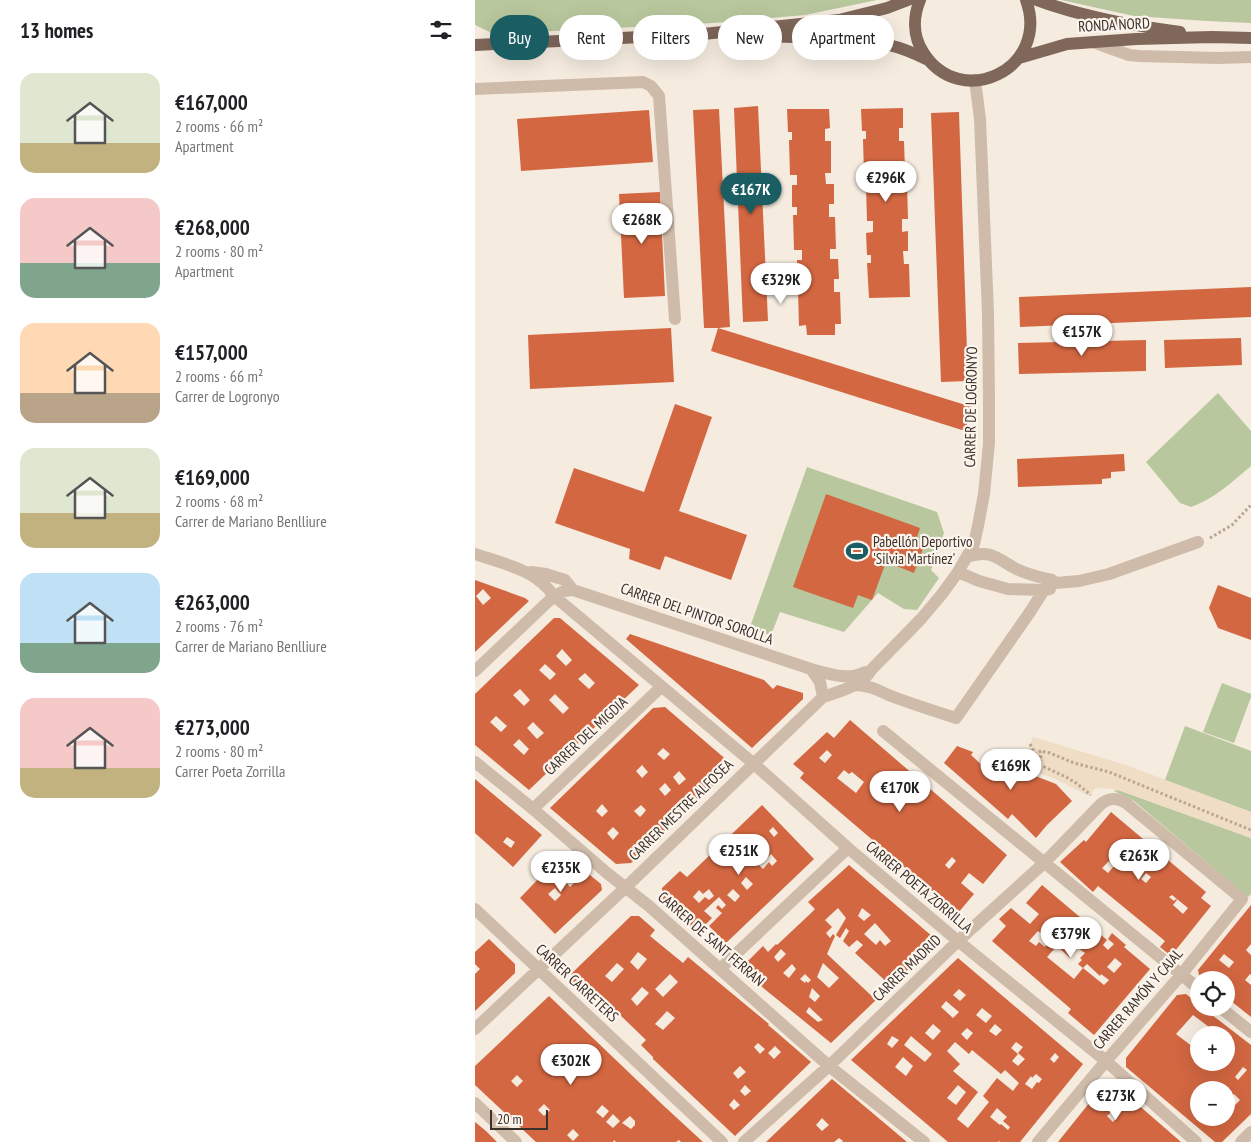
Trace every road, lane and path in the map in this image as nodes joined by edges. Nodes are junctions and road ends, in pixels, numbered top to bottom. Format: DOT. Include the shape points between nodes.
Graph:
graph roads {
  1 [pos="908,0"];
  2 [pos="920,0"];
  3 [pos="1026,0"];
  4 [pos="1037,0"];
  5 [pos="708,33"];
  6 [pos="708,34"];
  7 [pos="633,37"];
  8 [pos="1212,37"];
  9 [pos="1251,38"];
  10 [pos="1090,42"];
  11 [pos="475,45"];
  12 [pos="1251,57"];
  13 [pos="1019,58"];
  14 [pos="928,60"];
  15 [pos="975,80"];
  16 [pos="475,89"];
  17 [pos="675,319"];
  18 [pos="1251,505"];
  19 [pos="978,526"];
  20 [pos="1198,542"];
  21 [pos="475,554"];
  22 [pos="991,554"];
  23 [pos="967,557"];
  24 [pos="529,572"];
  25 [pos="958,572"];
  26 [pos="1055,583"];
  27 [pos="573,590"];
  28 [pos="1044,590"];
  29 [pos="554,596"];
  30 [pos="872,669"];
  31 [pos="811,670"];
  32 [pos="475,671"];
  33 [pos="853,685"];
  34 [pos="661,687"];
  35 [pos="823,697"];
  36 [pos="883,731"];
  37 [pos="1029,744"];
  38 [pos="1041,758"];
  39 [pos="475,762"];
  40 [pos="753,764"];
  41 [pos="1101,804"];
  42 [pos="533,809"];
  43 [pos="1251,830"];
  44 [pos="848,848"];
  45 [pos="1044,863"];
  46 [pos="626,887"];
  47 [pos="1241,899"];
  48 [pos="475,909"];
  49 [pos="958,941"];
  50 [pos="538,969"];
  51 [pos="720,970"];
  52 [pos="1181,975"];
  53 [pos="1190,982"];
  54 [pos="1231,1016"];
  55 [pos="475,1029"];
  56 [pos="1251,1032"];
  57 [pos="1106,1061"];
  58 [pos="829,1066"];
  59 [pos="475,1103"];
  60 [pos="1251,1132"];
  61 [pos="517,1142"];
  62 [pos="722,1142"];
  63 [pos="744,1142"];
  64 [pos="924,1142"];
  65 [pos="1038,1142"];
  66 [pos="1196,1142"];
  67 [pos="1241,1142"];
  1 -- 5 [label="main road" via="839,20"];
  2 -- 14 [label="main road" via="915,28 919,45"];
  3 -- 13 [label="main road" via="1031,27"];
  4 -- 8 [label="main road, RONDA NORD" via="1137,26"];
  6 -- 14 [label="main road" via="840,39 890,46"];
  7 -- 11 [label="main road"];
  8 -- 9 [label="main road, RONDA NORD"];
  8 -- 10 [label="main road, RONDA NORD"];
  10 -- 12 [label="street" via="1139,56"];
  10 -- 13 [label="main road, RONDA NORD" via="1067,44"];
  13 -- 15 [label="main road" via="1007,70"];
  14 -- 15 [label="main road" via="955,78"];
  15 -- 19 [label="street, CARRER DE LOGRONYO" via="980,119 989,409 989,443"];
  16 -- 17 [label="street" via="643,82 651,86 659,96"];
  18 -- 20 [label="path" via="1232,525"];
  19 -- 22 [label="street" via="981,539"];
  19 -- 23 [label="street, CARRER DE LOGRONYO"];
  20 -- 26 [label="street" via="1109,574"];
  21 -- 24 [label="street, CARRER DEL PINTOR SOROLLA"];
  22 -- 23 [label="street"];
  22 -- 26 [label="street" via="1021,571"];
  23 -- 25 [label="street, CARRER DE LOGRONYO"];
  24 -- 27 [label="street, CARRER DEL PINTOR SOROLLA" via="565,580"];
  24 -- 29 [label="street, CARRER DEL PINTOR SOROLLA"];
  25 -- 28 [label="street" via="1008,589"];
  25 -- 30 [label="street, CARRER DE LOGRONYO" via="921,619"];
  26 -- 28 [label="street" via="1052,588"];
  27 -- 29 [label="street"];
  27 -- 31 [label="street, CARRER DEL PINTOR SOROLLA"];
  28 -- 33 [label="street" via="956,718 871,687"];
  29 -- 32 [label="street"];
  29 -- 34 [label="street, CARRER POETA ZORRILLA"];
  30 -- 31 [label="street, CARRER DEL PINTOR SOROLLA" via="851,677"];
  30 -- 33 [label="street, CARRER DE LOGRONYO" via="868,676"];
  31 -- 35 [label="street" via="820,682"];
  33 -- 35 [label="street, CARRER DE LOGRONYO"];
  34 -- 40 [label="street, CARRER POETA ZORRILLA"];
  34 -- 42 [label="street, CARRER DEL MIGDIA"];
  35 -- 40 [label="street, CARRER MESTRE ALFOSEA"];
  36 -- 45 [label="street"];
  37 -- 38 [label="path"];
  38 -- 41 [label="path" via="1036,763 1077,783"];
  38 -- 43 [label="path" via="1040,751 1048,752 1109,772"];
  39 -- 42 [label="street, CARRER DE SANT FERRAN"];
  40 -- 44 [label="street, CARRER POETA ZORRILLA"];
  40 -- 46 [label="street, CARRER MESTRE ALFOSEA"];
  41 -- 45 [label="street, CARRER MADRID"];
  41 -- 47 [label="street, CARRER MADRID" via="1114,798 1126,803"];
  42 -- 46 [label="street, CARRER DE SANT FERRAN"];
  44 -- 49 [label="street, CARRER POETA ZORRILLA"];
  44 -- 51 [label="street"];
  45 -- 49 [label="street, CARRER MADRID"];
  45 -- 52 [label="street"];
  46 -- 50 [label="street, CARRER MESTRE ALFOSEA"];
  46 -- 51 [label="street, CARRER DE SANT FERRAN"];
  47 -- 52 [label="street, CARRER RAMÓN Y CAJAL"];
  48 -- 50 [label="street, CARRER CARRETERS"];
  49 -- 57 [label="street, CARRER POETA ZORRILLA"];
  49 -- 58 [label="street, CARRER MADRID"];
  50 -- 55 [label="street, CARRER MESTRE ALFOSEA"];
  50 -- 62 [label="street, CARRER CARRETERS"];
  51 -- 58 [label="street, CARRER DE SANT FERRAN"];
  52 -- 53 [label="street"];
  52 -- 57 [label="street, CARRER RAMÓN Y CAJAL"];
  54 -- 56 [label="street"];
  57 -- 65 [label="street, CARRER RAMÓN Y CAJAL"];
  57 -- 66 [label="street, CARRER POETA ZORRILLA"];
  58 -- 63 [label="street, CARRER MADRID"];
  58 -- 64 [label="street, CARRER DE SANT FERRAN"];
  59 -- 61 [label="street"];
  60 -- 67 [label="street"];
}
